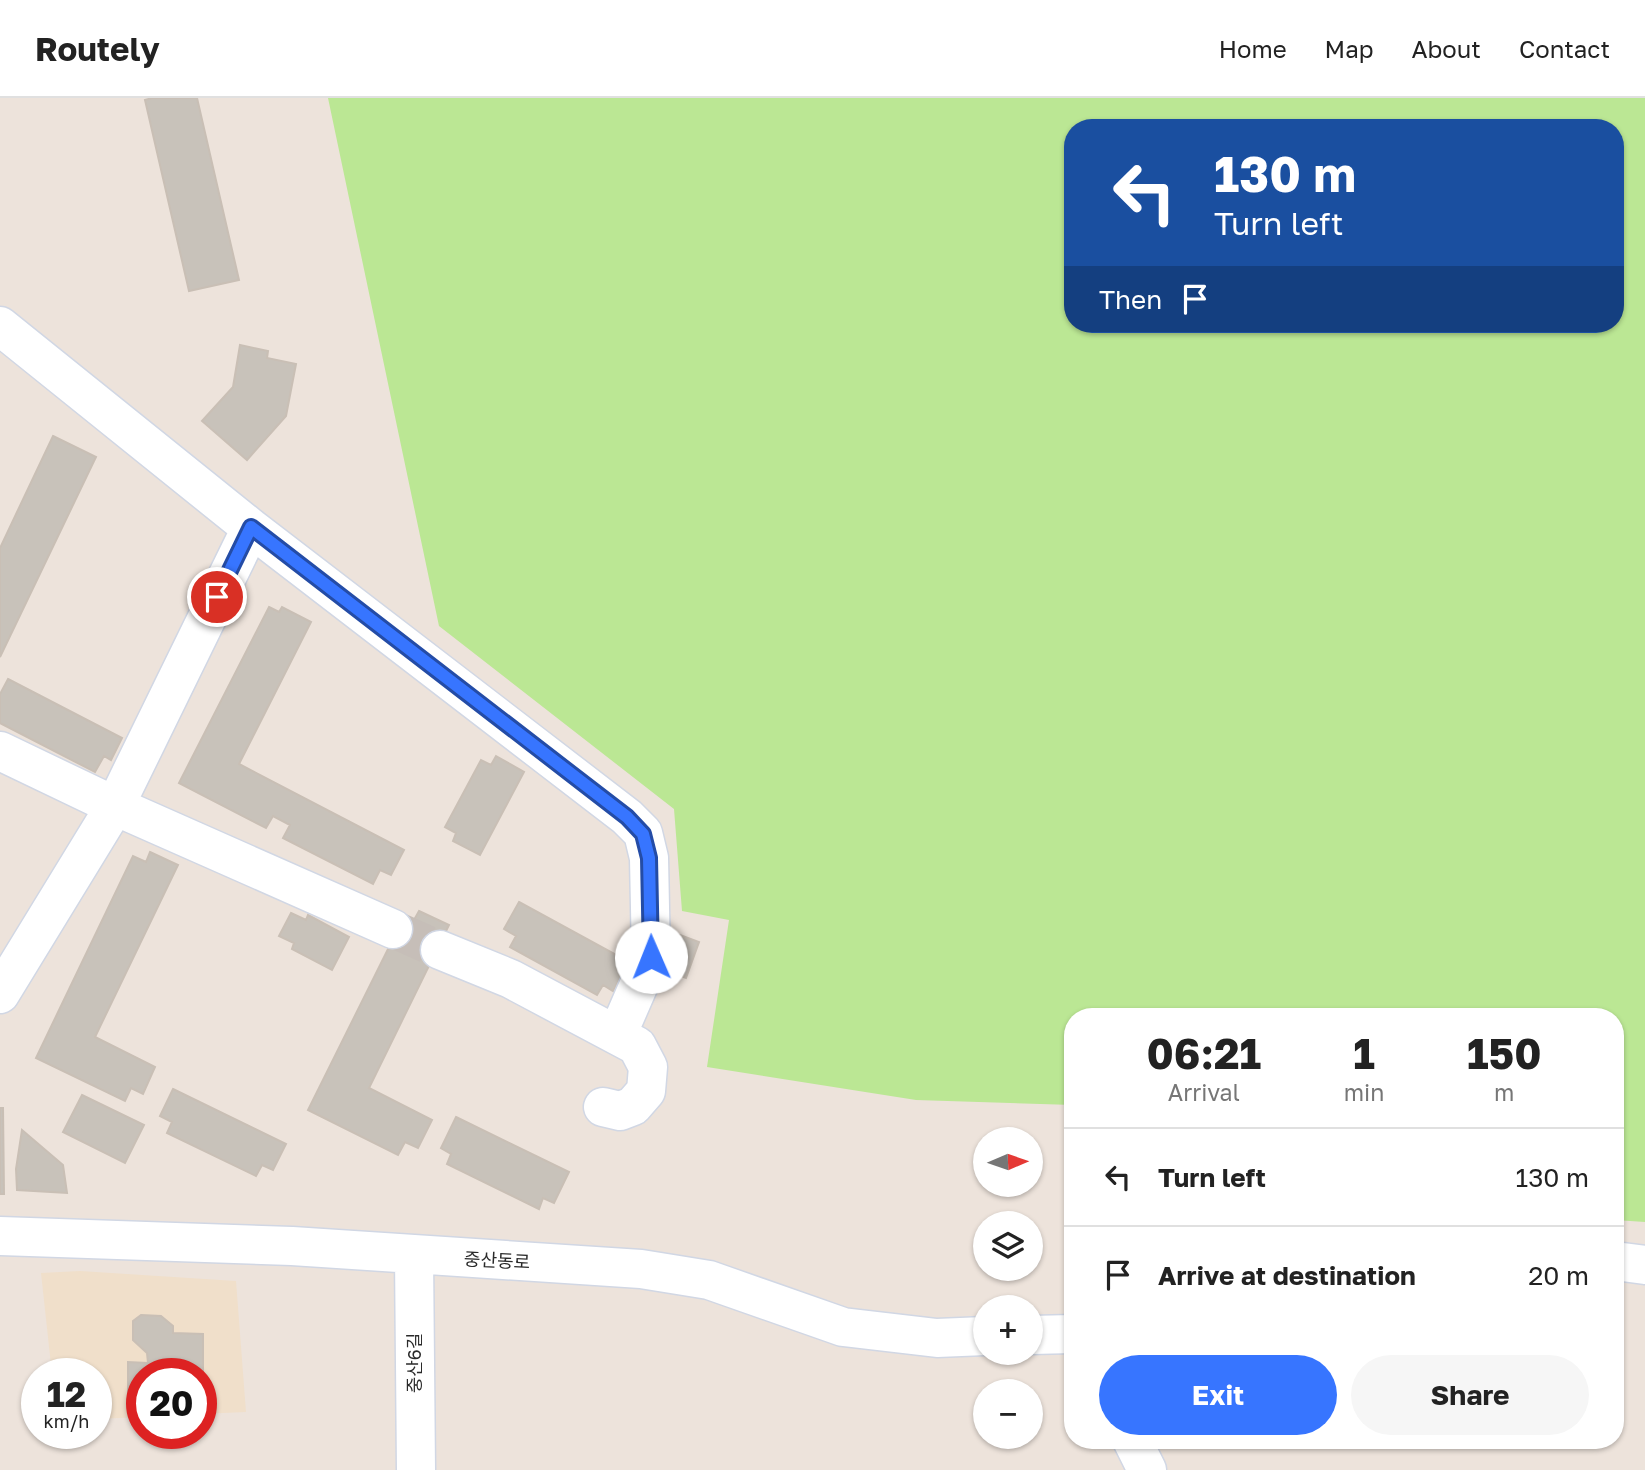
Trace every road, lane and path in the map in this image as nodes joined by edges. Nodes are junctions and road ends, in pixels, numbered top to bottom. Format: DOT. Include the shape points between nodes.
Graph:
graph roads {
  1 [pos="0,326"];
  2 [pos="251,527"];
  3 [pos="0,751"];
  4 [pos="115,806"];
  5 [pos="393,929"];
  6 [pos="440,950"];
  7 [pos="0,994"];
  8 [pos="618,1033"];
  9 [pos="603,1107"];
  10 [pos="0,1236"];
  11 [pos="414,1256"];
  12 [pos="1624,1262"];
  13 [pos="1645,1265"];
  14 [pos="1064,1334"];
  15 [pos="1043,1335"];
  16 [pos="973,1336"];
  17 [pos="1136,1449"];
  18 [pos="416,1470"];
  19 [pos="1147,1470"];
  1 -- 2 [label="street"];
  2 -- 4 [label="street"];
  2 -- 8 [label="street" via="627,817 643,834 649,858 651,957"];
  3 -- 4 [label="street"];
  4 -- 5 [label="street"];
  4 -- 7 [label="street"];
  6 -- 8 [label="street" via="511,979"];
  8 -- 9 [label="street" via="637,1046 648,1067 646,1091 633,1106 620,1111"];
  10 -- 11 [label="street, 중산동로"];
  11 -- 16 [label="street, 중산동로" via="641,1269 709,1280 843,1328 937,1338"];
  11 -- 18 [label="street, 중산6길"];
  12 -- 13 [label="street"];
  14 -- 15 [label="street"];
  17 -- 19 [label="street"];
}
